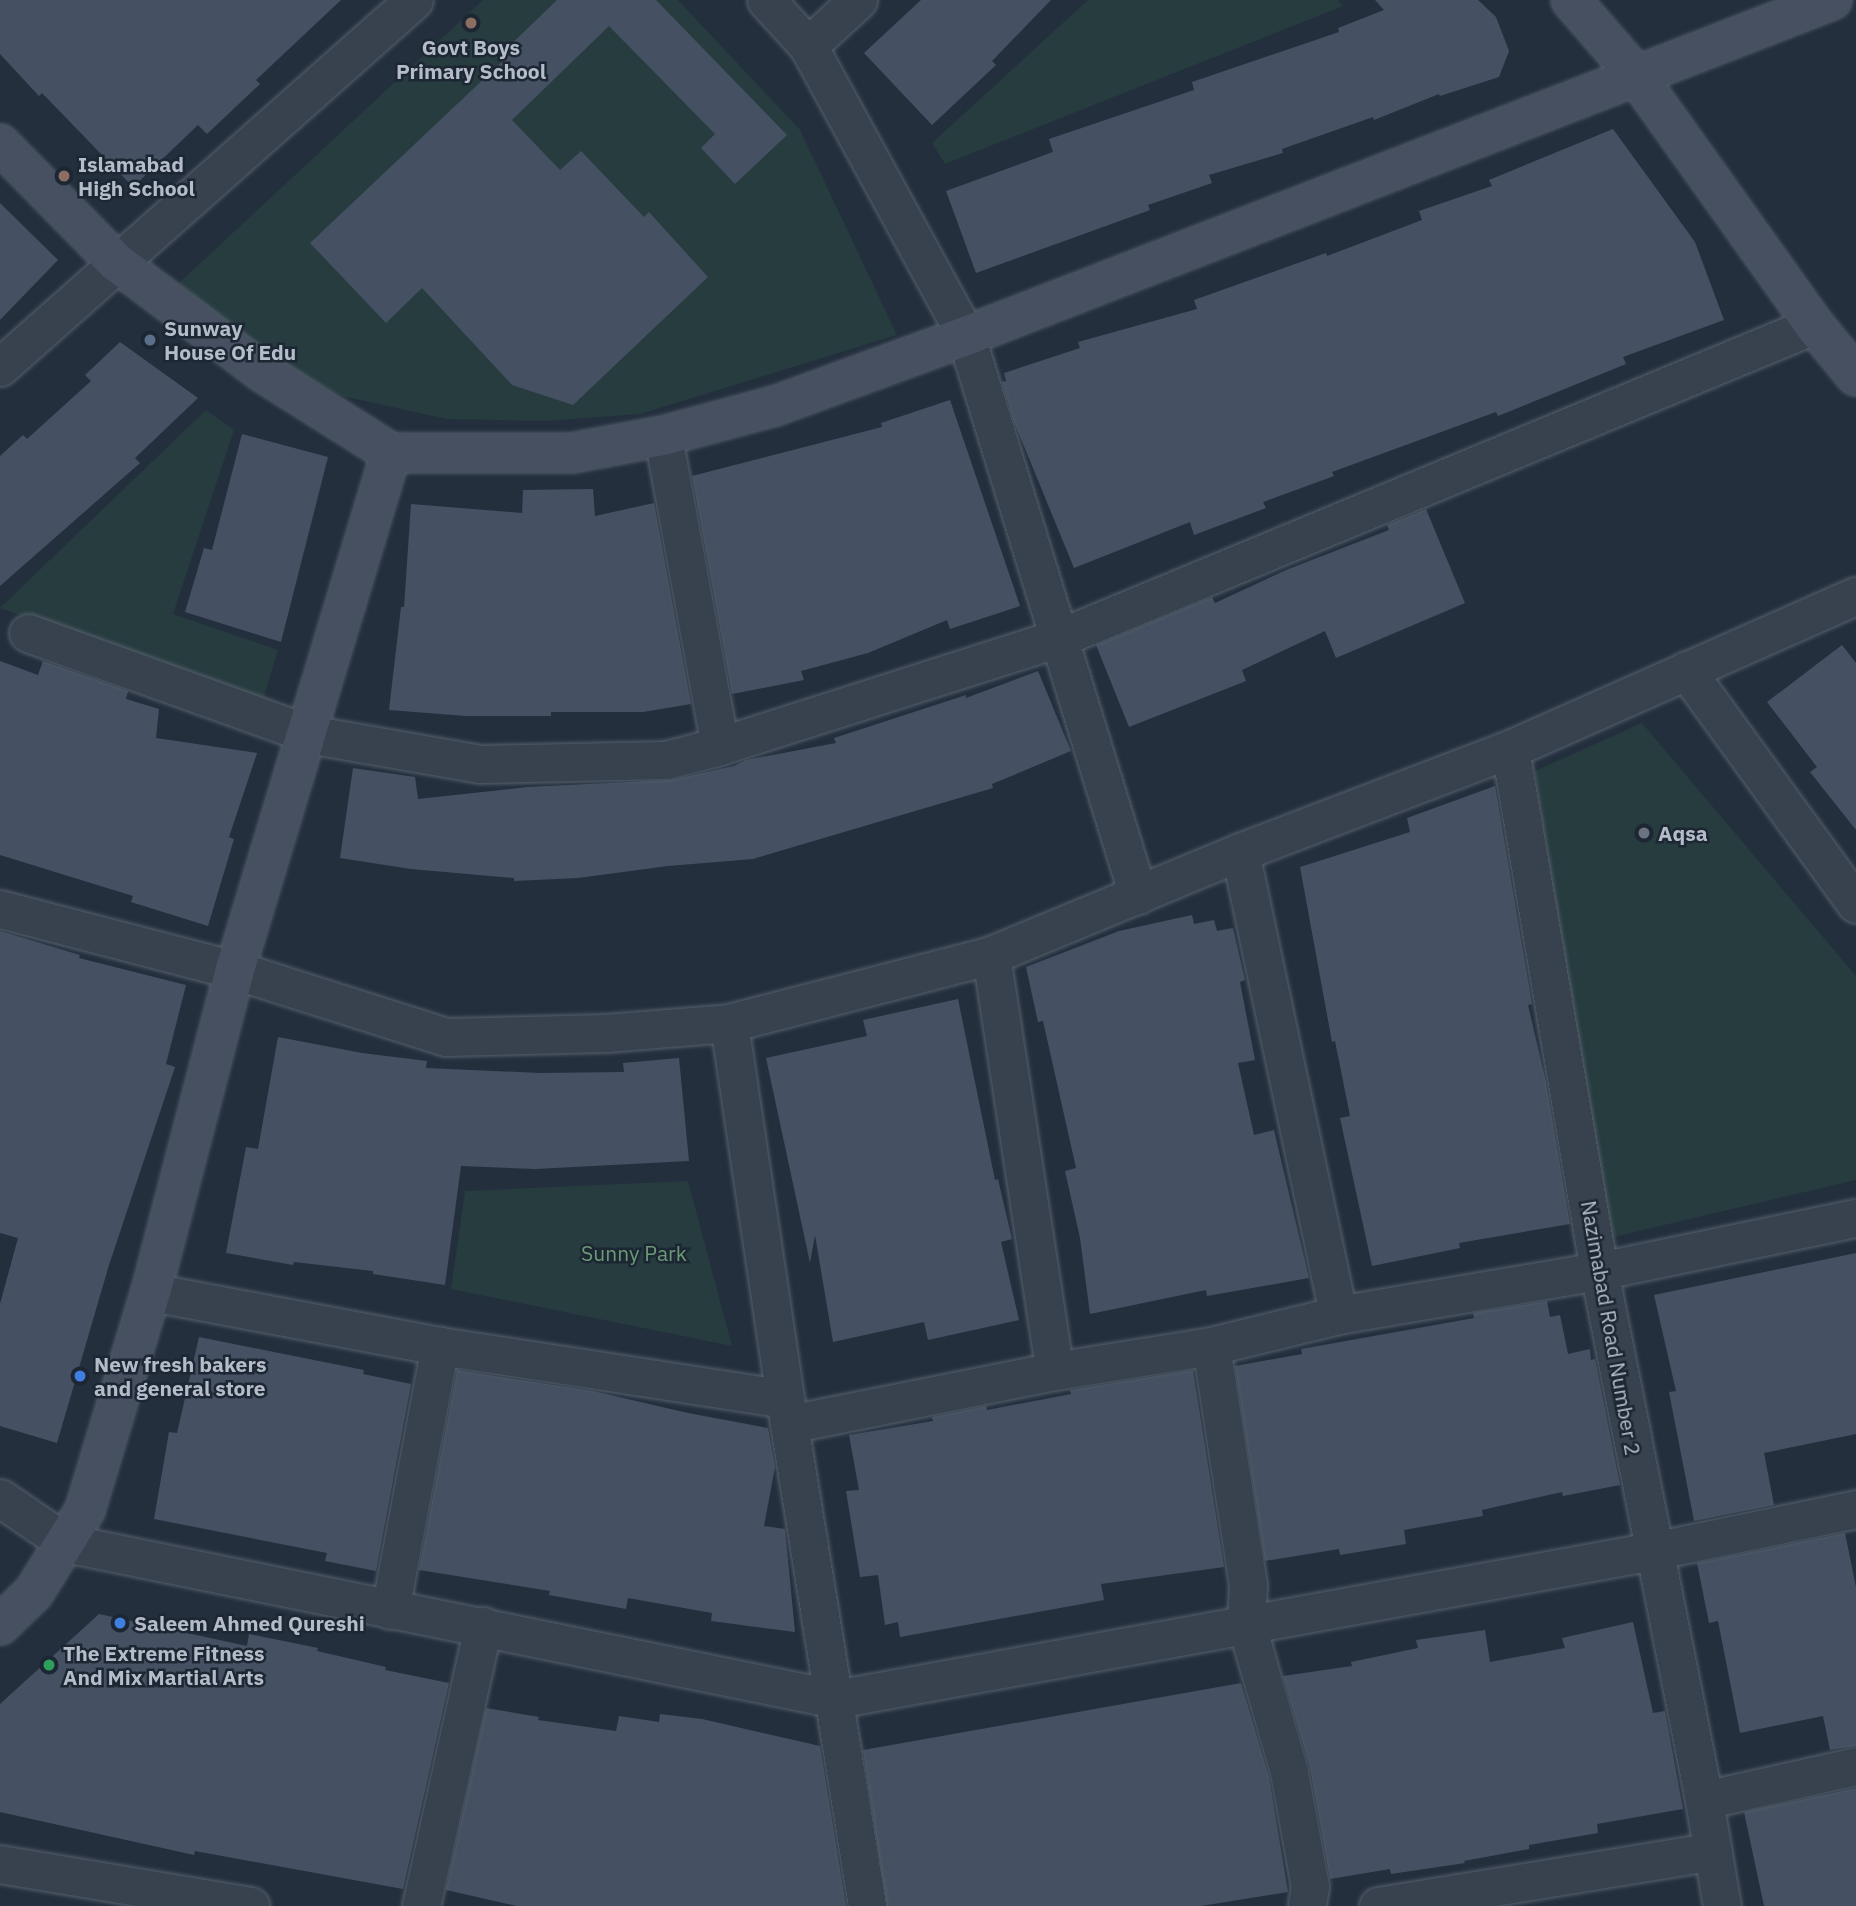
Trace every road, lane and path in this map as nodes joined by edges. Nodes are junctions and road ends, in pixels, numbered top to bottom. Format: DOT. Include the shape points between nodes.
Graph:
graph roads {
  1 [pos="414,0"];
  2 [pos="766,0"];
  3 [pos="858,0"];
  4 [pos="1571,0"];
  5 [pos="1832,0"];
  6 [pos="808,46"];
  7 [pos="1635,74"];
  8 [pos="0,144"];
  9 [pos="116,262"];
  10 [pos="1814,325"];
  11 [pos="966,336"];
  12 [pos="0,367"];
  13 [pos="1856,376"];
  14 [pos="663,436"];
  15 [pos="391,453"];
  16 [pos="1856,596"];
  17 [pos="28,633"];
  18 [pos="1059,638"];
  19 [pos="1686,670"];
  20 [pos="308,734"];
  21 [pos="720,746"];
  22 [pos="1510,749"];
  23 [pos="1240,852"];
  24 [pos="1138,895"];
  25 [pos="1856,904"];
  26 [pos="0,909"];
  27 [pos="991,955"];
  28 [pos="235,970"];
  29 [pos="729,1023"];
  30 [pos="1856,1219"];
  31 [pos="1599,1270"];
  32 [pos="151,1292"];
  33 [pos="1338,1315"];
  34 [pos="440,1346"];
  35 [pos="1212,1346"];
  36 [pos="1055,1371"];
  37 [pos="787,1411"];
  38 [pos="0,1498"];
  39 [pos="1856,1509"];
  40 [pos="66,1543"];
  41 [pos="1653,1551"];
  42 [pos="390,1610"];
  43 [pos="1246,1623"];
  44 [pos="0,1625"];
  45 [pos="482,1626"];
  46 [pos="836,1699"];
  47 [pos="1856,1766"];
  48 [pos="1704,1800"];
  49 [pos="1713,1851"];
  50 [pos="0,1864"];
  51 [pos="57,1891"];
  52 [pos="251,1906"];
  53 [pos="421,1906"];
  54 [pos="867,1906"];
  55 [pos="1307,1906"];
  56 [pos="1378,1906"];
  57 [pos="1722,1906"];
  1 -- 9 [label="street"];
  2 -- 6 [label="street"];
  3 -- 6 [label="street"];
  4 -- 7 [label="street"];
  5 -- 7 [label="street"];
  6 -- 11 [label="street"];
  7 -- 10 [label="street"];
  7 -- 11 [label="street"];
  8 -- 9 [label="street"];
  9 -- 12 [label="street"];
  9 -- 15 [label="street" via="264,373"];
  10 -- 13 [label="street"];
  10 -- 18 [label="street"];
  11 -- 14 [label="street" via="775,406"];
  11 -- 18 [label="street"];
  14 -- 15 [label="street" via="572,453"];
  14 -- 21 [label="street"];
  15 -- 20 [label="street"];
  16 -- 19 [label="street"];
  17 -- 20 [label="street"];
  18 -- 21 [label="street"];
  18 -- 24 [label="street"];
  19 -- 22 [label="street"];
  19 -- 25 [label="street"];
  20 -- 21 [label="street" via="480,764 666,760"];
  20 -- 28 [label="street"];
  22 -- 23 [label="street"];
  22 -- 31 [label="street, Nazimabad Road Number 2"];
  23 -- 24 [label="street"];
  23 -- 33 [label="street"];
  24 -- 27 [label="street"];
  26 -- 28 [label="street"];
  27 -- 29 [label="street"];
  27 -- 36 [label="street"];
  28 -- 29 [label="street" via="446,1037 606,1033"];
  28 -- 32 [label="street"];
  29 -- 37 [label="street"];
  30 -- 31 [label="street"];
  31 -- 33 [label="street"];
  31 -- 41 [label="street, Nazimabad Road Number 2"];
  32 -- 34 [label="street"];
  32 -- 40 [label="street" via="85,1510"];
  33 -- 35 [label="street"];
  34 -- 37 [label="street"];
  34 -- 42 [label="street"];
  35 -- 36 [label="street"];
  35 -- 43 [label="street" via="1248,1586"];
  36 -- 37 [label="street"];
  37 -- 46 [label="street"];
  38 -- 40 [label="street"];
  39 -- 41 [label="street"];
  40 -- 42 [label="street"];
  40 -- 44 [label="street" via="34,1592"];
  41 -- 43 [label="street"];
  41 -- 48 [label="street, Nazimabad Road Number 2"];
  42 -- 45 [label="street"];
  43 -- 46 [label="street"];
  43 -- 55 [label="street" via="1289,1772 1310,1886"];
  45 -- 46 [label="street"];
  45 -- 53 [label="street"];
  46 -- 54 [label="street"];
  47 -- 48 [label="street"];
  48 -- 49 [label="street, Nazimabad Road Number 2"];
  49 -- 56 [label="street"];
  49 -- 57 [label="street, Nazimabad Road Number 2"];
  50 -- 51 [label="street"];
  51 -- 52 [label="street"];
}
